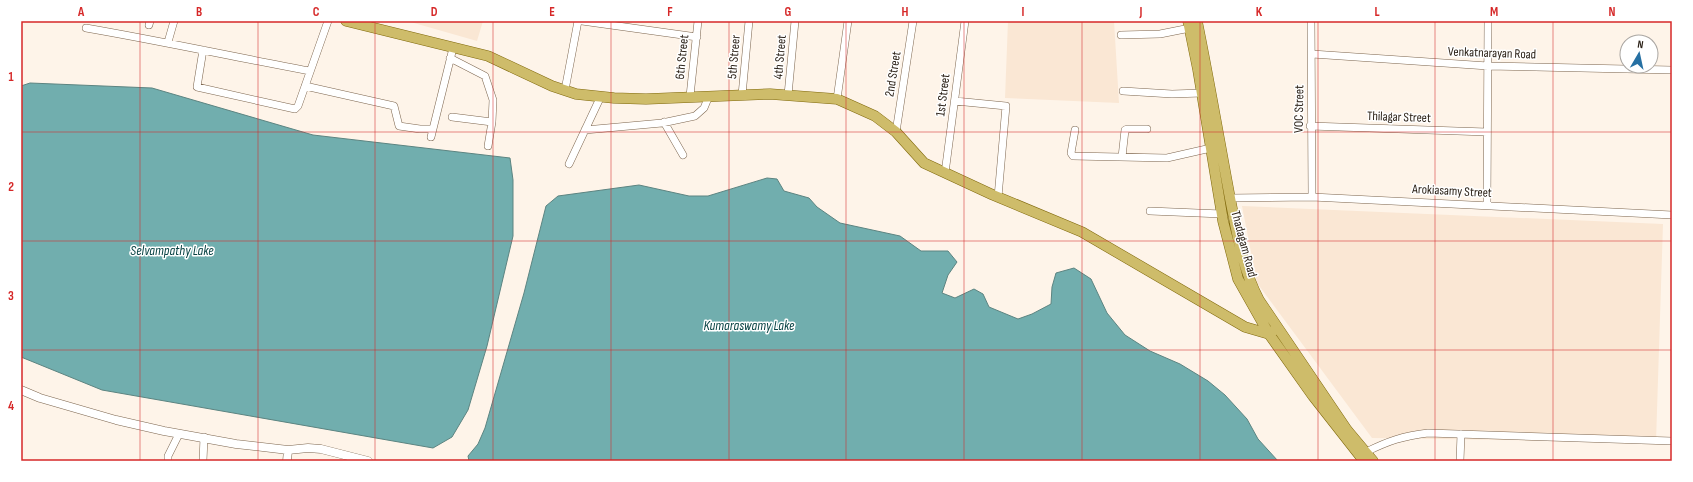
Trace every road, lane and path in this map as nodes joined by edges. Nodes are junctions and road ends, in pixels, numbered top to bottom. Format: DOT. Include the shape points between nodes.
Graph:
graph roads {
  1 [pos="174,21"];
  2 [pos="328,21"];
  3 [pos="346,21"];
  4 [pos="578,21"];
  5 [pos="582,21"];
  6 [pos="698,21"];
  7 [pos="748,21"];
  8 [pos="795,21"];
  9 [pos="848,21"];
  10 [pos="914,21"];
  11 [pos="965,21"];
  12 [pos="1198,21"];
  13 [pos="1311,21"];
  14 [pos="1488,21"];
  15 [pos="1189,25"];
  16 [pos="86,28"];
  17 [pos="1121,35"];
  18 [pos="697,37"];
  19 [pos="168,42"];
  20 [pos="453,48"];
  21 [pos="203,50"];
  22 [pos="1312,54"];
  23 [pos="450,58"];
  24 [pos="1488,66"];
  25 [pos="1672,70"];
  26 [pos="310,71"];
  27 [pos="305,86"];
  28 [pos="565,90"];
  29 [pos="1123,91"];
  30 [pos="1202,93"];
  31 [pos="742,95"];
  32 [pos="788,95"];
  33 [pos="601,96"];
  34 [pos="690,96"];
  35 [pos="709,96"];
  36 [pos="837,99"];
  37 [pos="955,101"];
  38 [pos="452,117"];
  39 [pos="492,122"];
  40 [pos="664,122"];
  41 [pos="1310,126"];
  42 [pos="433,129"];
  43 [pos="585,130"];
  44 [pos="1075,130"];
  45 [pos="1147,130"];
  46 [pos="896,132"];
  47 [pos="1487,132"];
  48 [pos="431,137"];
  49 [pos="488,146"];
  50 [pos="1211,148"];
  51 [pos="683,155"];
  52 [pos="1122,157"];
  53 [pos="569,164"];
  54 [pos="945,173"];
  55 [pos="998,197"];
  56 [pos="1312,197"];
  57 [pos="1230,198"];
  58 [pos="1487,204"];
  59 [pos="1150,211"];
  60 [pos="1222,214"];
  61 [pos="1672,215"];
  62 [pos="1273,331"];
  63 [pos="21,390"];
  64 [pos="179,434"];
  65 [pos="1461,434"];
  66 [pos="204,437"];
  67 [pos="1672,441"];
  68 [pos="288,450"];
  69 [pos="1365,457"];
  70 [pos="168,461"];
  71 [pos="203,461"];
  72 [pos="287,461"];
  73 [pos="368,461"];
  74 [pos="1373,461"];
  75 [pos="1460,461"];
  1 -- 19 [label="street"];
  2 -- 26 [label="street"];
  3 -- 20 [label="main road"];
  4 -- 28 [label="street"];
  5 -- 18 [label="street"];
  6 -- 18 [label="street, 6th Street"];
  7 -- 31 [label="street, 5th Streer"];
  8 -- 32 [label="street, 4th Street"];
  9 -- 36 [label="street"];
  10 -- 46 [label="street, 2nd Street"];
  11 -- 37 [label="street, 1st Street"];
  12 -- 57 [label="main road, Thadagam Road"];
  13 -- 22 [label="street, VOC Street"];
  14 -- 24 [label="street"];
  15 -- 17 [label="street" via="1160,34"];
  15 -- 30 [label="main road, Thadagam Road"];
  16 -- 19 [label="street"];
  18 -- 34 [label="street, 6th Street"];
  19 -- 21 [label="street"];
  20 -- 23 [label="street"];
  20 -- 28 [label="main road" via="488,56"];
  21 -- 26 [label="street"];
  21 -- 27 [label="street" via="197,87 295,109"];
  22 -- 24 [label="street, Venkatnarayan Road"];
  22 -- 41 [label="street, VOC Street"];
  23 -- 39 [label="street" via="485,76 493,100"];
  23 -- 42 [label="street"];
  24 -- 25 [label="street, Venkatnarayan Road"];
  24 -- 47 [label="street"];
  26 -- 27 [label="street"];
  27 -- 42 [label="street" via="394,106 399,126"];
  28 -- 33 [label="main road" via="576,94"];
  29 -- 30 [label="street"];
  30 -- 50 [label="main road, Thadagam Road"];
  31 -- 32 [label="main road"];
  31 -- 35 [label="main road"];
  32 -- 36 [label="main road"];
  33 -- 34 [label="main road" via="646,99"];
  33 -- 43 [label="street"];
  34 -- 35 [label="main road"];
  35 -- 40 [label="street" via="704,108 695,116"];
  36 -- 46 [label="main road" via="874,116"];
  37 -- 54 [label="street, 1st Street"];
  37 -- 55 [label="street" via="1006,106"];
  38 -- 39 [label="street"];
  39 -- 49 [label="street"];
  40 -- 43 [label="street"];
  40 -- 51 [label="street"];
  41 -- 47 [label="street, Thilagar Street"];
  41 -- 56 [label="street, VOC Street"];
  42 -- 48 [label="street"];
  43 -- 53 [label="street"];
  44 -- 52 [label="street" via="1071,155"];
  45 -- 52 [label="street" via="1125,130"];
  46 -- 54 [label="main road" via="924,163"];
  47 -- 58 [label="street"];
  50 -- 52 [label="street" via="1167,158"];
  50 -- 60 [label="main road, Thadagam Road"];
  54 -- 55 [label="main road"];
  55 -- 62 [label="main road" via="1082,232 1245,326"];
  56 -- 57 [label="street, Arokiasamy Street"];
  56 -- 58 [label="street, Arokiasamy Street"];
  57 -- 62 [label="main road, Thadagam Road" via="1246,273"];
  58 -- 61 [label="street, Arokiasamy Street"];
  59 -- 60 [label="street"];
  60 -- 62 [label="main road, Thadagam Road" via="1238,279"];
  62 -- 69 [label="main road, Thadagam Road" via="1313,396"];
  63 -- 64 [label="street" via="112,419"];
  64 -- 66 [label="street"];
  64 -- 70 [label="street"];
  65 -- 67 [label="street"];
  65 -- 69 [label="street" via="1428,433 1407,436 1387,441"];
  65 -- 75 [label="street"];
  66 -- 68 [label="street" via="236,444"];
  66 -- 71 [label="street"];
  68 -- 72 [label="street"];
  68 -- 73 [label="street" via="308,448"];
  69 -- 74 [label="main road, Thadagam Road"];
}
